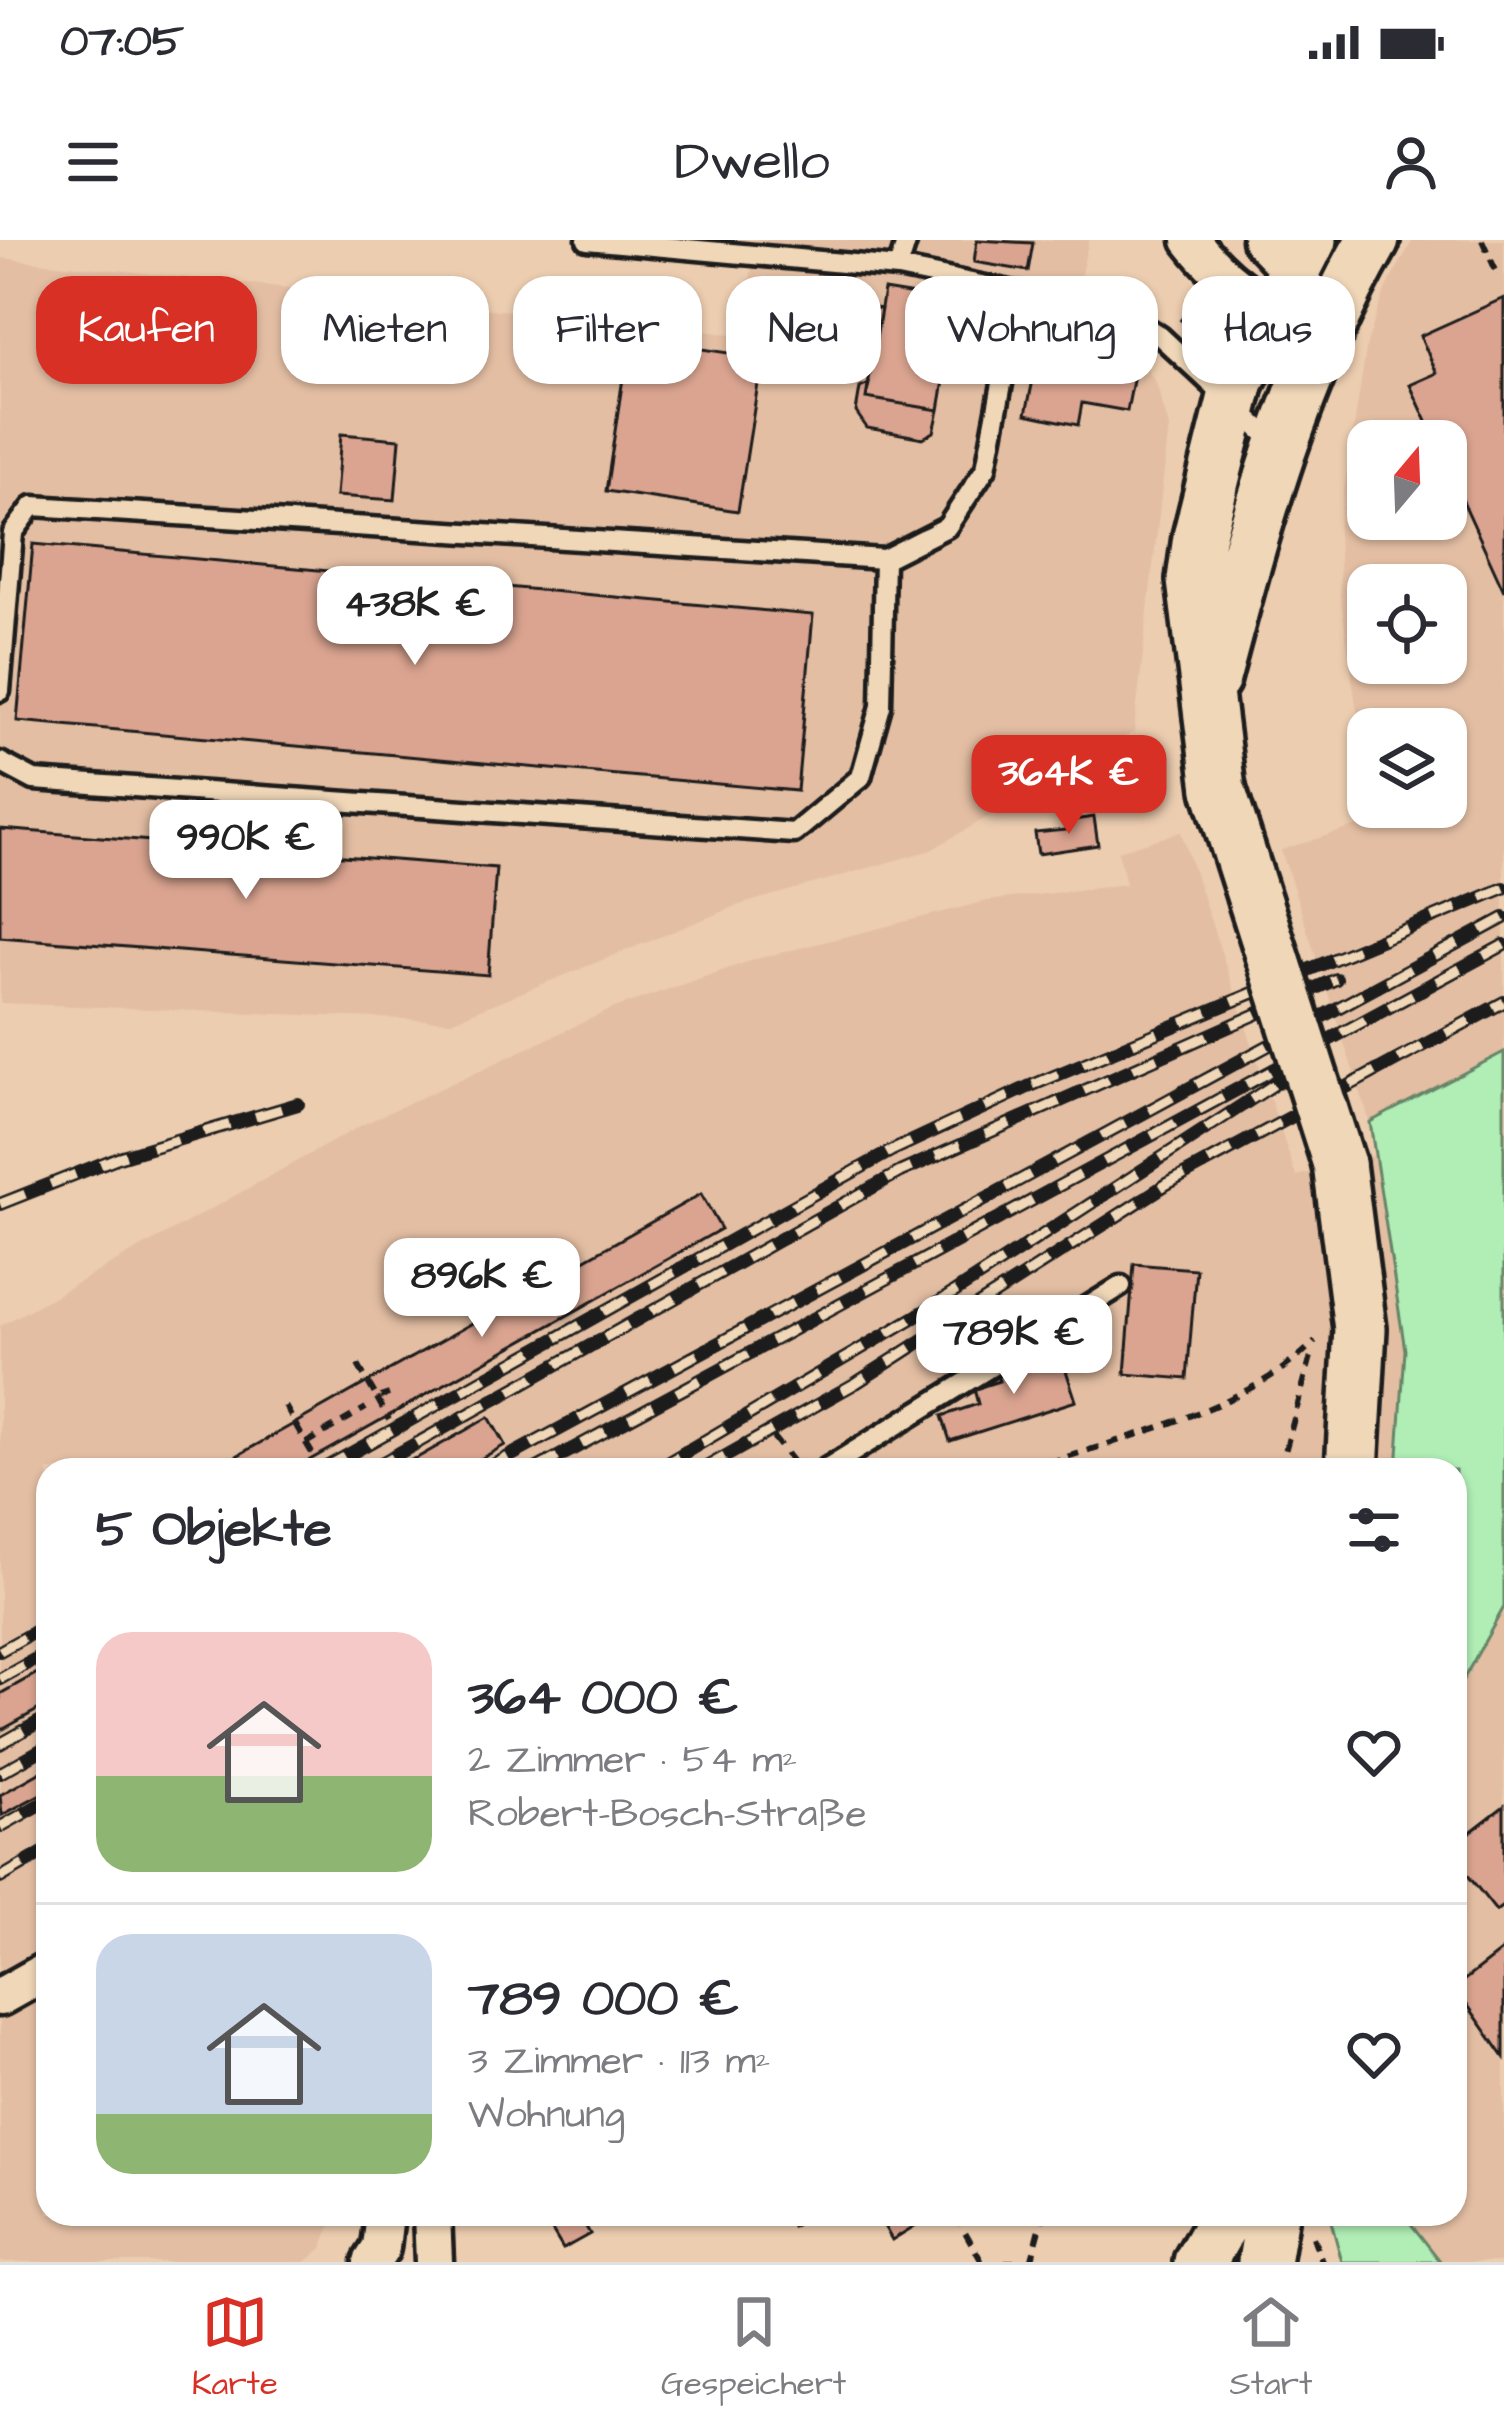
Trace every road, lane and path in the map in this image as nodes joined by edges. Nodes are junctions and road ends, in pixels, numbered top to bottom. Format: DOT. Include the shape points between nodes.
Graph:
graph roads {
  1 [pos="586,240"];
  2 [pos="907,240"];
  3 [pos="1191,240"];
  4 [pos="1373,240"];
  5 [pos="1482,240"];
  6 [pos="1283,265"];
  7 [pos="898,268"];
  8 [pos="1497,272"];
  9 [pos="935,276"];
  10 [pos="1353,276"];
  11 [pos="1158,337"];
  12 [pos="1002,384"];
  13 [pos="1304,384"];
  14 [pos="1232,400"];
  15 [pos="1279,447"];
  16 [pos="884,559"];
  17 [pos="0,691"];
  18 [pos="1209,705"];
  19 [pos="0,762"];
  20 [pos="1121,1286"];
  21 [pos="1317,1323"];
  22 [pos="1315,1341"];
  23 [pos="358,1365"];
  24 [pos="388,1394"];
  25 [pos="376,1398"];
  26 [pos="285,1406"];
  27 [pos="366,1408"];
  28 [pos="389,1420"];
  29 [pos="773,1437"];
  30 [pos="306,1443"];
  31 [pos="315,1458"];
  32 [pos="790,1458"];
  33 [pos="843,1458"];
  34 [pos="1061,1458"];
  35 [pos="1283,1458"];
  36 [pos="1351,1458"];
  37 [pos="36,1977"];
  38 [pos="0,1997"];
  39 [pos="962,2226"];
  40 [pos="1041,2226"];
  41 [pos="1253,2238"];
  42 [pos="1032,2261"];
  43 [pos="982,2262"];
  44 [pos="1006,2262"];
  45 [pos="1048,2262"];
  46 [pos="1200,2262"];
  1 -- 7 [label="lane"];
  2 -- 7 [label="lane"];
  3 -- 6 [label="street" via="1221,276"];
  4 -- 10 [label="main road"];
  5 -- 8 [label="path"];
  6 -- 14 [label="main road"];
  7 -- 9 [label="lane"];
  11 -- 14 [label="lane"];
  12 -- 16 [label="lane" via="986,468 947,526"];
  13 -- 15 [label="main road"];
  14 -- 15 [label="lane"];
  14 -- 18 [label="main road" via="1193,580"];
  15 -- 18 [label="main road"];
  16 -- 17 [label="lane" via="33,506 13,533"];
  16 -- 19 [label="lane" via="881,706 861,777 794,832 34,780"];
  18 -- 36 [label="main road, bridge" via="1219,789 1340,1164 1360,1329"];
  20 -- 33 [label="lane"];
  21 -- 22 [label="path"];
  22 -- 34 [label="path" via="1288,1369 1240,1394"];
  22 -- 35 [label="path"];
  23 -- 25 [label="path"];
  24 -- 25 [label="path"];
  25 -- 28 [label="path"];
  26 -- 30 [label="path"];
  27 -- 30 [label="path"];
  29 -- 32 [label="path"];
  30 -- 31 [label="path"];
  37 -- 38 [label="street"];
  39 -- 43 [label="path"];
  40 -- 42 [label="path"];
  41 -- 46 [label="main road"];
  42 -- 44 [label="path"];
  42 -- 45 [label="path"];
}
